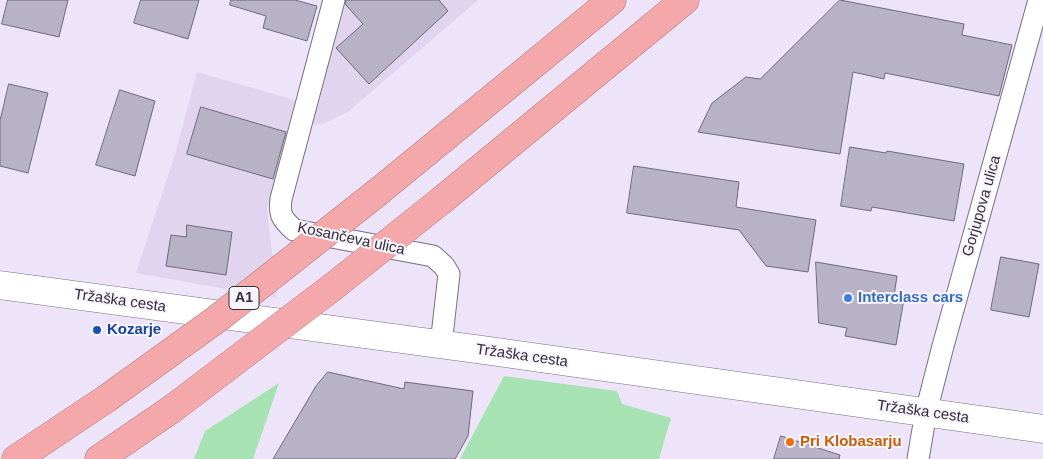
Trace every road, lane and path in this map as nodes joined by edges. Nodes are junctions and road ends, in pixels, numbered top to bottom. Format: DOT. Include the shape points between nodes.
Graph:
graph roads {
  1 [pos="334,0"];
  2 [pos="612,0"];
  3 [pos="685,0"];
  4 [pos="1039,0"];
  5 [pos="0,285"];
  6 [pos="441,345"];
  7 [pos="926,412"];
  8 [pos="1043,429"];
  9 [pos="16,459"];
  10 [pos="99,459"];
  11 [pos="918,459"];
  1 -- 6 [label="street, Kosančeva ulica" via="280,212 294,230 434,256 448,274"];
  2 -- 9 [label="highway, A1, bridge" via="217,319 106,400"];
  3 -- 10 [label="highway, bridge" via="327,292"];
  4 -- 7 [label="street, Gorjupova ulica"];
  5 -- 6 [label="main road, Tržaška cesta"];
  6 -- 7 [label="main road, Tržaška cesta"];
  7 -- 8 [label="main road, Tržaška cesta"];
  7 -- 11 [label="street, Gorjupova ulica"];
}
